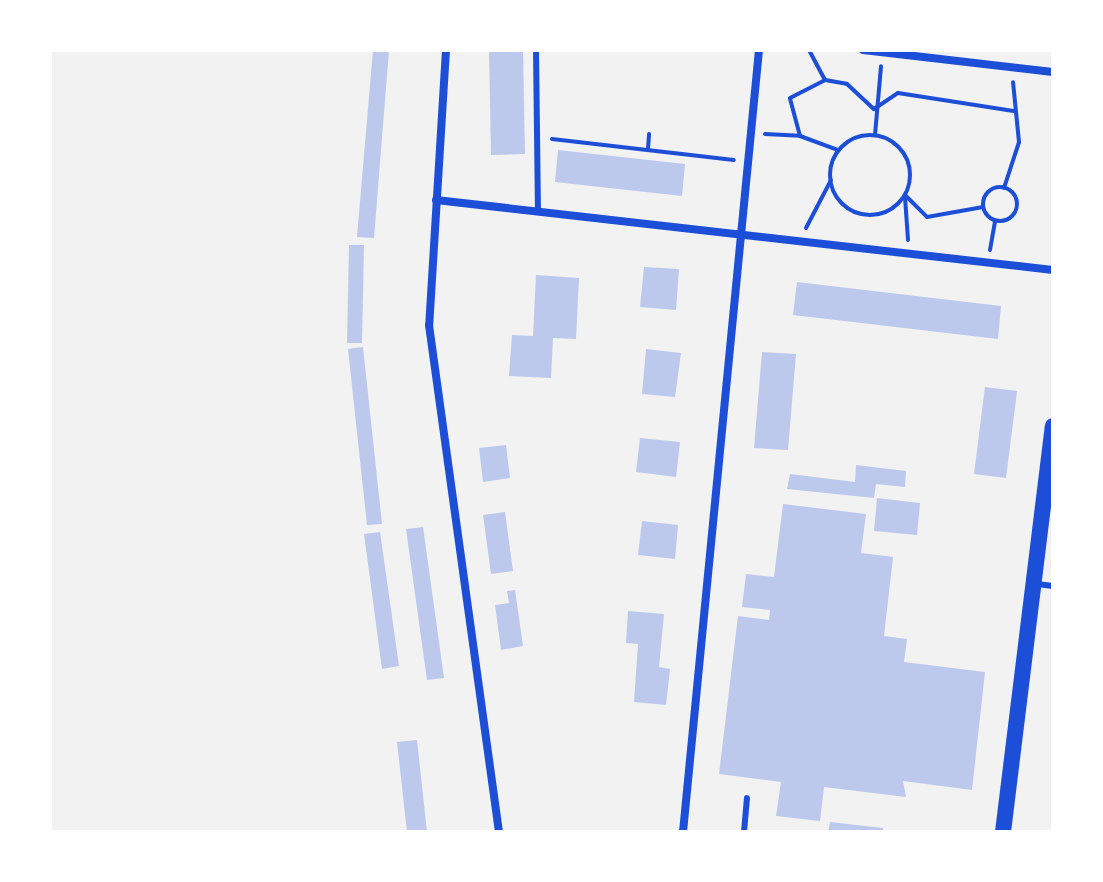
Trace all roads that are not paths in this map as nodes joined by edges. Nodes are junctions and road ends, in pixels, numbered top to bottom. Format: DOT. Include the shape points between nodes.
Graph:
graph roads {
  1 [pos="446,50"];
  2 [pos="536,50"];
  3 [pos="759,50"];
  4 [pos="863,50"];
  5 [pos="1053,72"];
  6 [pos="436,200"];
  7 [pos="538,210"];
  8 [pos="742,233"];
  9 [pos="1053,270"];
  10 [pos="1053,426"];
  11 [pos="1034,583"];
  12 [pos="1053,586"];
  13 [pos="747,798"];
  14 [pos="499,832"];
  15 [pos="683,832"];
  16 [pos="744,832"];
  17 [pos="1003,832"];
  1 -- 6 [label="street"];
  2 -- 7 [label="lane" via="533,137"];
  3 -- 8 [label="street"];
  4 -- 5 [label="street"];
  6 -- 7 [label="street"];
  6 -- 14 [label="street" via="429,325"];
  7 -- 8 [label="street"];
  8 -- 9 [label="street"];
  8 -- 15 [label="street"];
  10 -- 11 [label="main road"];
  11 -- 12 [label="lane"];
  11 -- 17 [label="main road"];
  13 -- 16 [label="lane"];
}
